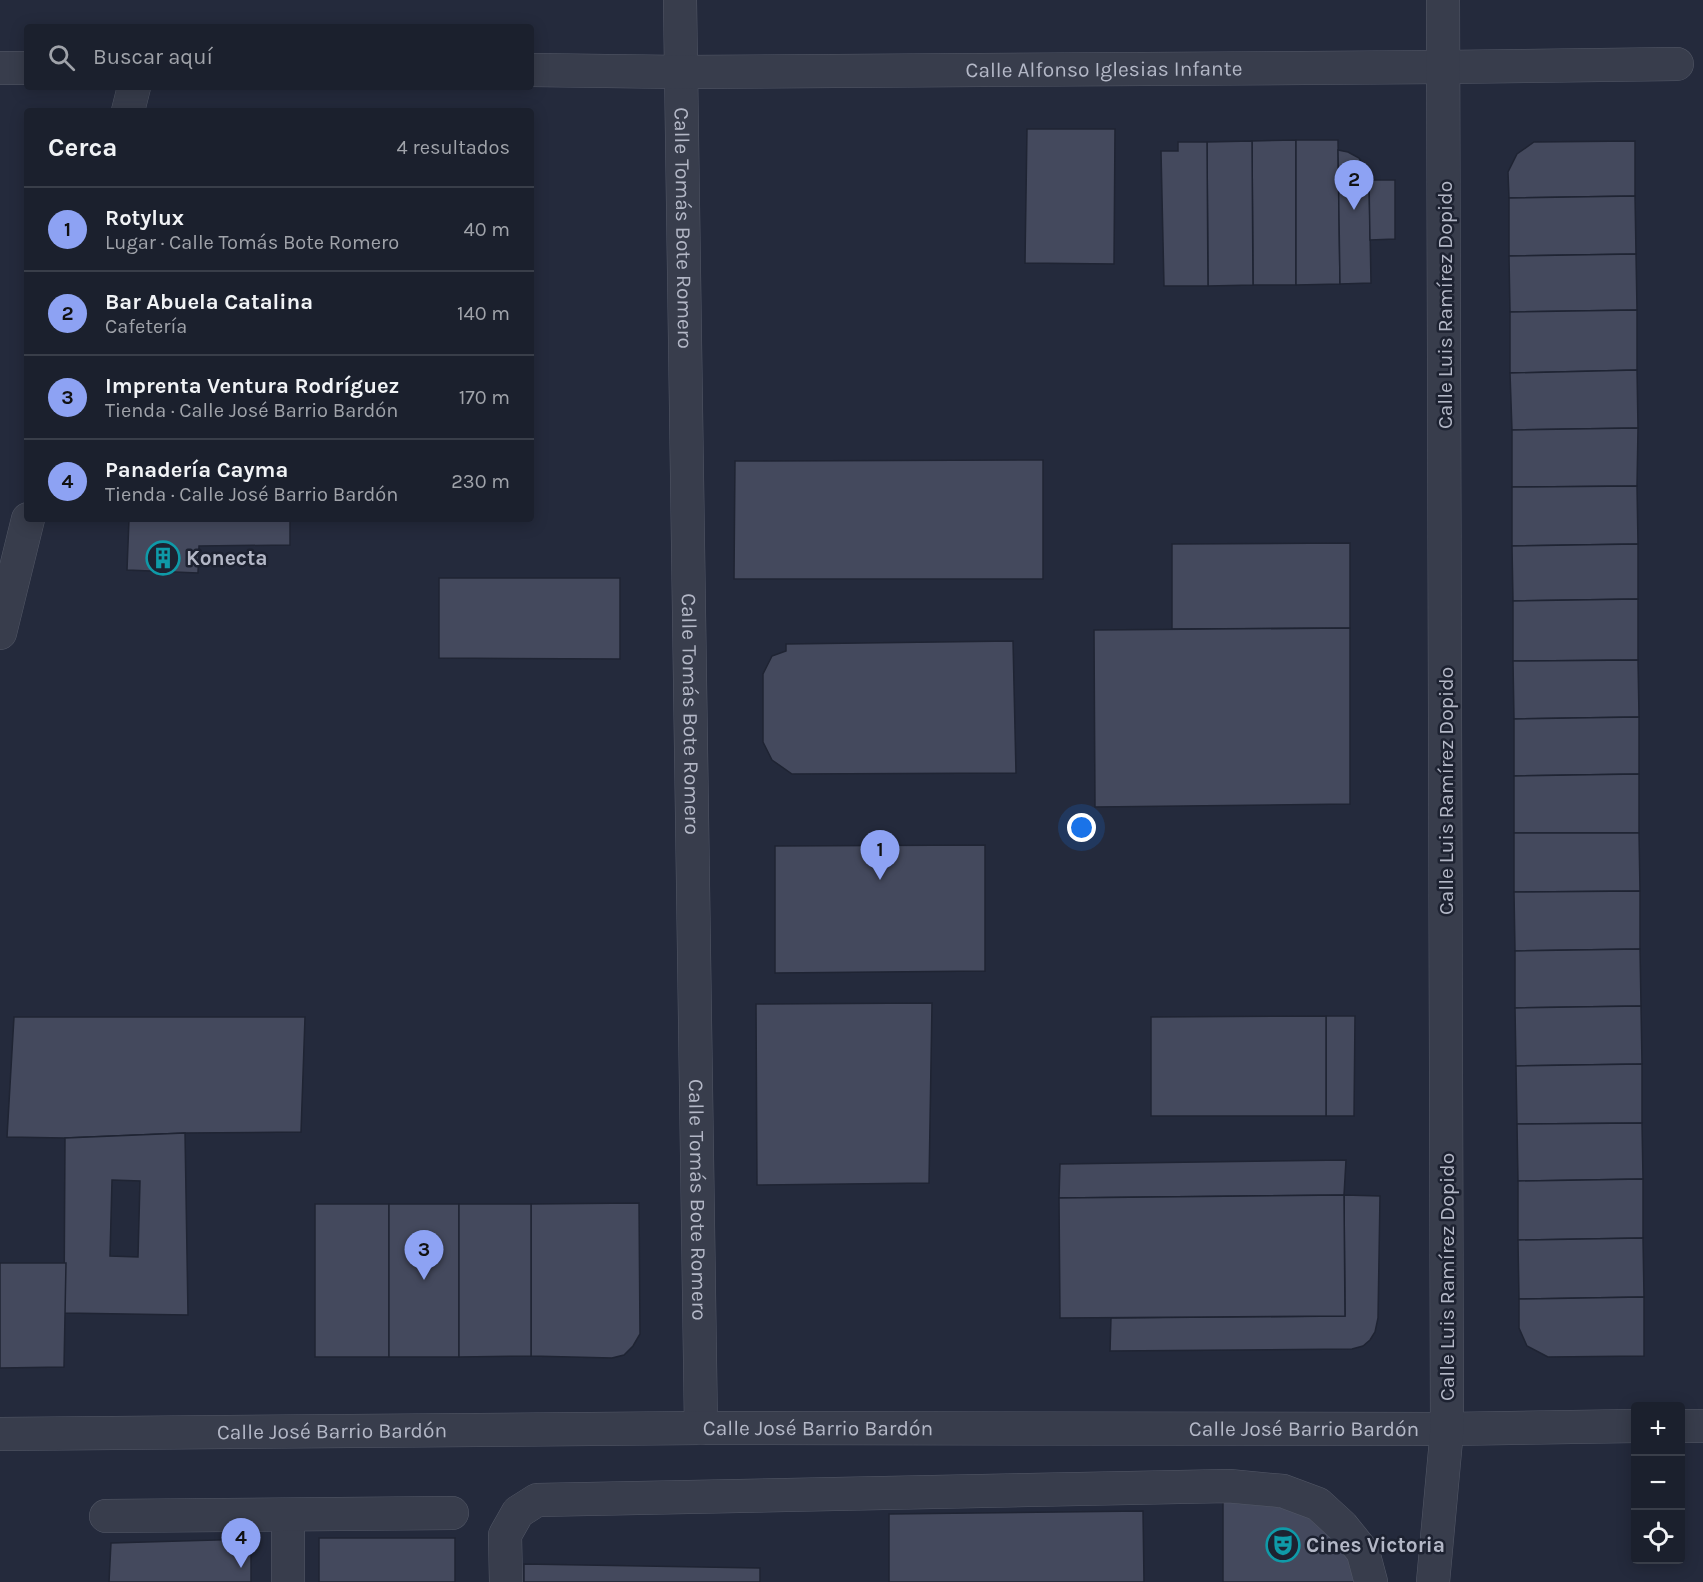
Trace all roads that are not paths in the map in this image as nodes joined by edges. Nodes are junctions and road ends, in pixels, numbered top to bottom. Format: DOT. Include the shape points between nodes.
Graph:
graph roads {
  1 [pos="680,0"];
  2 [pos="1443,0"];
  3 [pos="1677,64"];
  4 [pos="1444,67"];
  5 [pos="0,68"];
  6 [pos="24,68"];
  7 [pos="534,70"];
  8 [pos="681,72"];
  9 [pos="133,90"];
  10 [pos="129,108"];
  11 [pos="27,522"];
  12 [pos="0,633"];
  13 [pos="1631,1426"];
  14 [pos="701,1428"];
  15 [pos="1447,1429"];
  16 [pos="0,1434"];
  17 [pos="452,1513"];
  18 [pos="288,1515"];
  19 [pos="106,1516"];
  20 [pos="288,1582"];
  21 [pos="506,1582"];
  22 [pos="1371,1582"];
  23 [pos="1433,1582"];
  1 -- 8 [label="street, Calle Tomás Bote Romero"];
  2 -- 4 [label="street, Calle Luis Ramírez Dopido"];
  3 -- 4 [label="street, Calle Alfonso Iglesias Infante"];
  4 -- 8 [label="street, Calle Alfonso Iglesias Infante"];
  4 -- 15 [label="street, Calle Luis Ramírez Dopido"];
  5 -- 6 [label="street"];
  7 -- 8 [label="street, Calle Alfonso Iglesias Infante"];
  8 -- 14 [label="street, Calle Tomás Bote Romero"];
  9 -- 10 [label="street"];
  11 -- 12 [label="street"];
  13 -- 15 [label="street, Calle José Barrio Bardón"];
  14 -- 15 [label="street, Calle José Barrio Bardón"];
  14 -- 16 [label="street, Calle José Barrio Bardón"];
  15 -- 23 [label="street, Calle Luis Ramírez Dopido"];
  17 -- 18 [label="street"];
  18 -- 19 [label="street"];
  18 -- 20 [label="street"];
  21 -- 22 [label="street" via="505,1535 518,1512 537,1500 1229,1486 1283,1491 1318,1504 1363,1552"];
}
